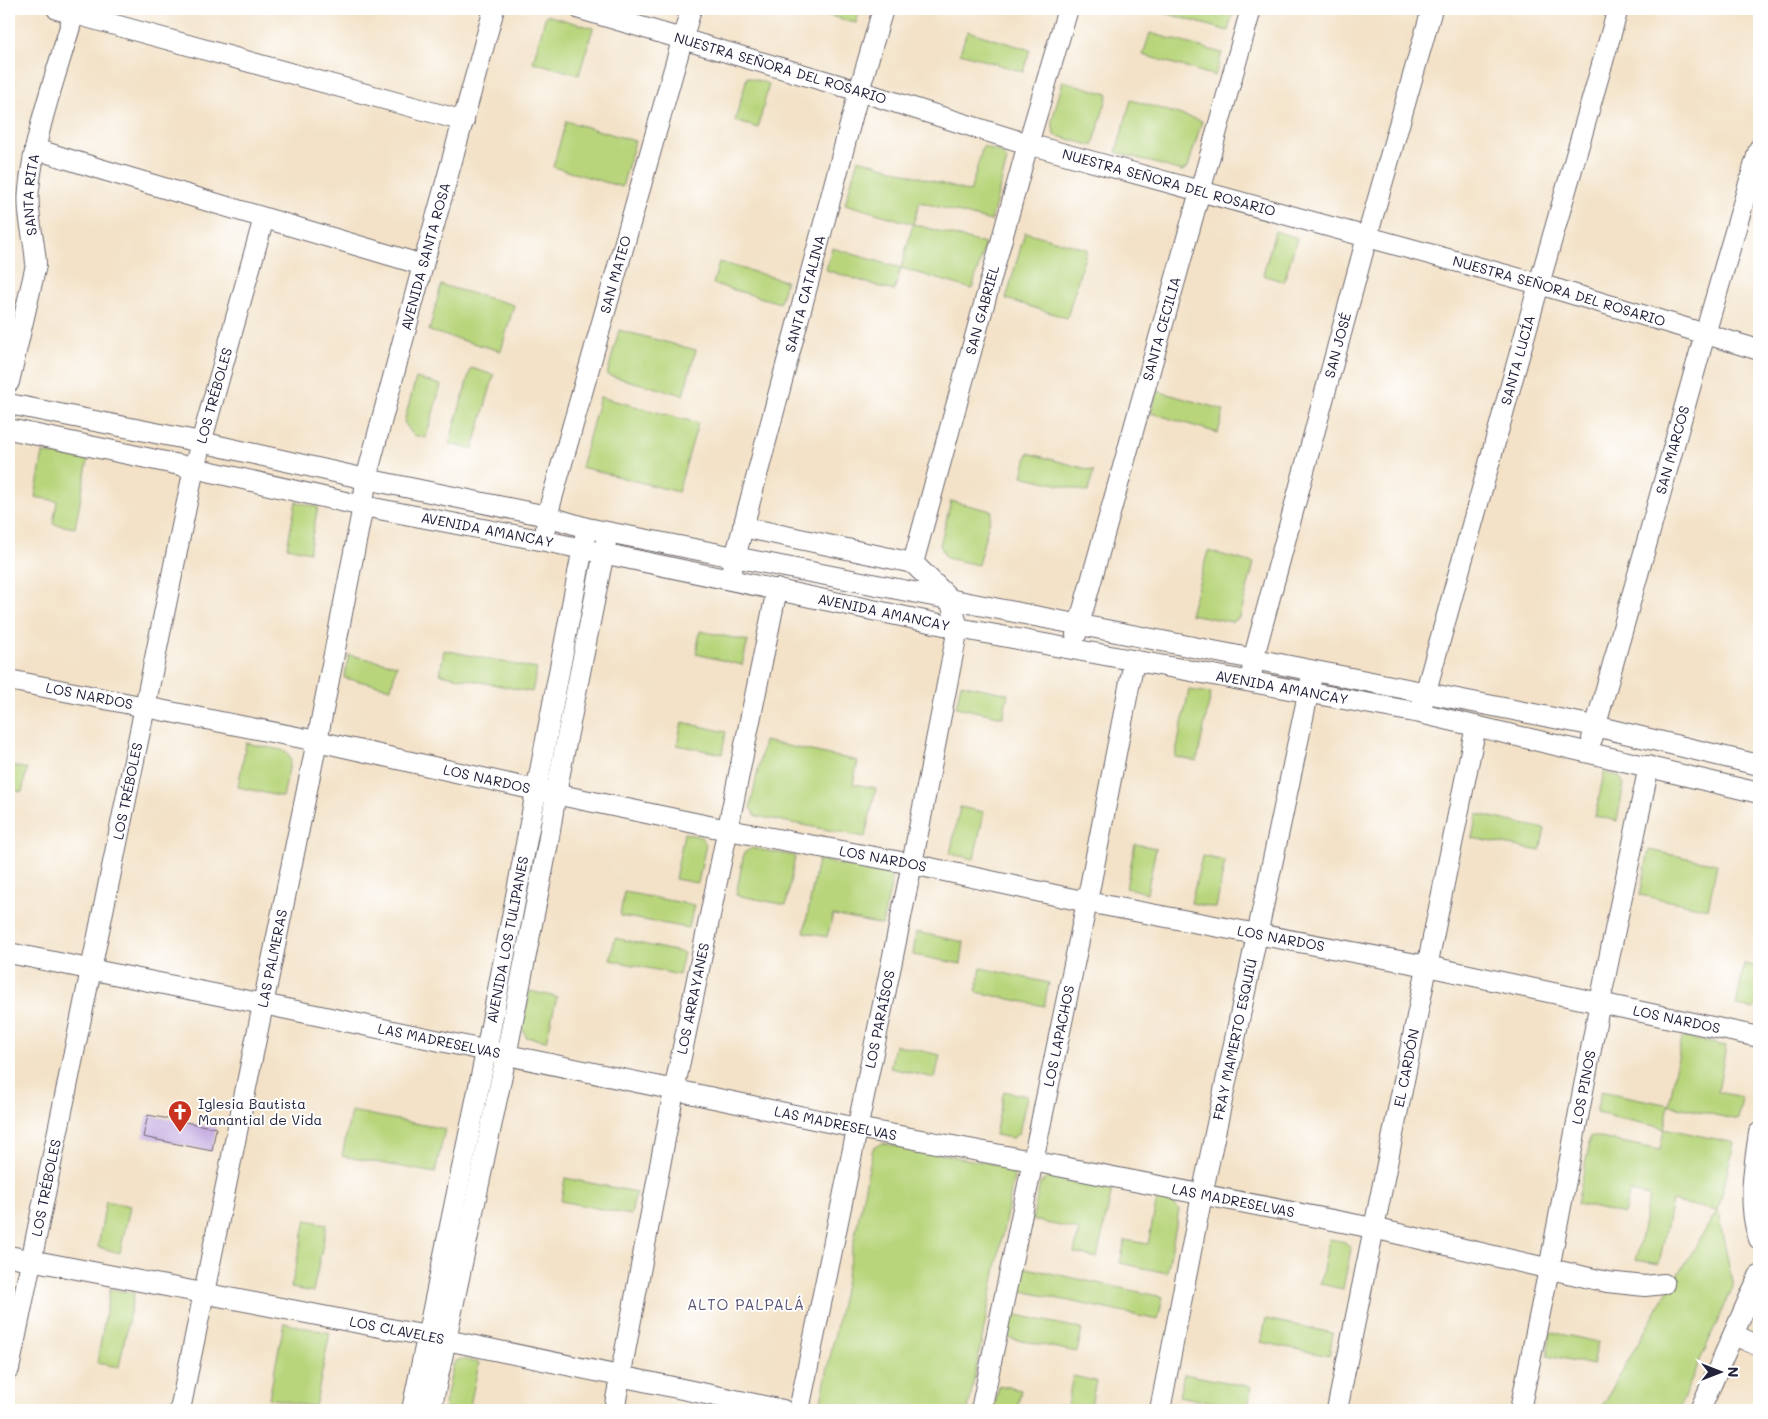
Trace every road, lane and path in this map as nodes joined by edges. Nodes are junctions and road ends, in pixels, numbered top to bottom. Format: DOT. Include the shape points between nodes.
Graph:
graph roads {
  1 [pos="494,9"];
  2 [pos="580,9"];
  3 [pos="691,9"];
  4 [pos="883,9"];
  5 [pos="1068,9"];
  6 [pos="1252,9"];
  7 [pos="1432,9"];
  8 [pos="1618,9"];
  9 [pos="68,10"];
  10 [pos="682,39"];
  11 [pos="859,92"];
  12 [pos="464,121"];
  13 [pos="1028,144"];
  14 [pos="35,149"];
  15 [pos="1759,149"];
  16 [pos="1200,191"];
  17 [pos="264,218"];
  18 [pos="1367,237"];
  19 [pos="423,265"];
  20 [pos="1539,284"];
  21 [pos="1705,334"];
  22 [pos="1759,350"];
  23 [pos="9,382"];
  24 [pos="9,404"];
  25 [pos="9,429"];
  26 [pos="201,442"];
  27 [pos="194,468"];
  28 [pos="366,479"];
  29 [pos="363,506"];
  30 [pos="547,516"];
  31 [pos="743,527"];
  32 [pos="587,528"];
  33 [pos="608,532"];
  34 [pos="545,541"];
  35 [pos="583,550"];
  36 [pos="604,554"];
  37 [pos="735,556"];
  38 [pos="913,563"];
  39 [pos="730,579"];
  40 [pos="777,589"];
  41 [pos="950,599"];
  42 [pos="1080,624"];
  43 [pos="958,628"];
  44 [pos="1072,649"];
  45 [pos="1134,660"];
  46 [pos="1253,660"];
  47 [pos="1313,671"];
  48 [pos="9,680"];
  49 [pos="1250,683"];
  50 [pos="1308,693"];
  51 [pos="1425,693"];
  52 [pos="144,708"];
  53 [pos="1420,713"];
  54 [pos="1476,726"];
  55 [pos="1595,726"];
  56 [pos="317,741"];
  57 [pos="1589,753"];
  58 [pos="1759,764"];
  59 [pos="1650,766"];
  60 [pos="536,790"];
  61 [pos="556,793"];
  62 [pos="1759,793"];
  63 [pos="728,830"];
  64 [pos="912,864"];
  65 [pos="1086,902"];
  66 [pos="1257,934"];
  67 [pos="9,954"];
  68 [pos="1427,966"];
  69 [pos="92,970"];
  70 [pos="1600,1002"];
  71 [pos="263,1004"];
  72 [pos="1759,1037"];
  73 [pos="486,1052"];
  74 [pos="506,1056"];
  75 [pos="674,1091"];
  76 [pos="857,1128"];
  77 [pos="1759,1132"];
  78 [pos="1032,1161"];
  79 [pos="1202,1195"];
  80 [pos="1373,1228"];
  81 [pos="1759,1239"];
  82 [pos="9,1256"];
  83 [pos="30,1261"];
  84 [pos="1549,1269"];
  85 [pos="1759,1276"];
  86 [pos="1664,1284"];
  87 [pos="204,1292"];
  88 [pos="1734,1334"];
  89 [pos="436,1338"];
  90 [pos="1759,1346"];
  91 [pos="9,1369"];
  92 [pos="621,1377"];
  93 [pos="180,1410"];
  94 [pos="412,1410"];
  95 [pos="431,1410"];
  96 [pos="614,1410"];
  97 [pos="784,1410"];
  98 [pos="799,1410"];
  99 [pos="981,1410"];
  100 [pos="1160,1410"];
  101 [pos="1337,1410"];
  102 [pos="1520,1410"];
  103 [pos="1700,1410"];
  1 -- 12 [label="street, AVENIDA SANTA ROSA"];
  2 -- 10 [label="street, NUESTRA SEÑORA DEL ROSARIO"];
  3 -- 10 [label="street, SAN MATEO"];
  4 -- 11 [label="street, SANTA CATALINA"];
  5 -- 13 [label="street, SAN GABRIEL"];
  6 -- 16 [label="street, SANTA CECILIA"];
  7 -- 18 [label="street, SAN JOSÉ"];
  8 -- 20 [label="street, SANTA LUCÍA"];
  9 -- 12 [label="street"];
  9 -- 14 [label="street, SANTA RITA"];
  10 -- 11 [label="street, NUESTRA SEÑORA DEL ROSARIO"];
  10 -- 30 [label="street, SAN MATEO"];
  11 -- 13 [label="street, NUESTRA SEÑORA DEL ROSARIO"];
  11 -- 31 [label="street, SANTA CATALINA"];
  12 -- 19 [label="street, AVENIDA SANTA ROSA"];
  13 -- 16 [label="street, NUESTRA SEÑORA DEL ROSARIO"];
  13 -- 38 [label="street, SAN GABRIEL"];
  14 -- 17 [label="street"];
  14 -- 23 [label="street, SANTA RITA" via="28,213 36,265"];
  15 -- 21 [label="street, SAN MARCOS"];
  16 -- 18 [label="street, NUESTRA SEÑORA DEL ROSARIO"];
  16 -- 42 [label="street, SANTA CECILIA"];
  17 -- 19 [label="street"];
  17 -- 26 [label="street, LOS TRÉBOLES"];
  18 -- 20 [label="street, NUESTRA SEÑORA DEL ROSARIO"];
  18 -- 46 [label="street, SAN JOSÉ"];
  19 -- 28 [label="street, AVENIDA SANTA ROSA"];
  20 -- 21 [label="street, NUESTRA SEÑORA DEL ROSARIO"];
  20 -- 51 [label="street, SANTA LUCÍA"];
  21 -- 22 [label="street, NUESTRA SEÑORA DEL ROSARIO"];
  21 -- 55 [label="street, SAN MARCOS"];
  24 -- 26 [label="street, AVENIDA AMANCAY"];
  25 -- 27 [label="street, AVENIDA AMANCAY"];
  26 -- 27 [label="street, LOS TRÉBOLES"];
  26 -- 28 [label="street, AVENIDA AMANCAY"];
  27 -- 29 [label="street, AVENIDA AMANCAY"];
  27 -- 52 [label="street, LOS TRÉBOLES"];
  28 -- 29 [label="street, AVENIDA SANTA ROSA"];
  28 -- 30 [label="street, AVENIDA AMANCAY"];
  29 -- 34 [label="street, AVENIDA AMANCAY"];
  29 -- 56 [label="street, LAS PALMERAS"];
  30 -- 32 [label="street, AVENIDA AMANCAY"];
  30 -- 34 [label="street, SAN MATEO"];
  31 -- 37 [label="street, SANTA CATALINA"];
  31 -- 38 [label="street"];
  32 -- 33 [label="street, AVENIDA AMANCAY"];
  32 -- 35 [label="street, AVENIDA LOS TULIPANES"];
  33 -- 36 [label="street, AVENIDA LOS TULIPANES"];
  33 -- 37 [label="street, AVENIDA AMANCAY"];
  34 -- 35 [label="street, AVENIDA AMANCAY"];
  35 -- 36 [label="street, AVENIDA AMANCAY"];
  35 -- 60 [label="street, AVENIDA LOS TULIPANES"];
  36 -- 39 [label="street, AVENIDA AMANCAY"];
  36 -- 61 [label="street, AVENIDA LOS TULIPANES"];
  37 -- 39 [label="street, SANTA CATALINA"];
  37 -- 41 [label="street, AVENIDA AMANCAY"];
  38 -- 41 [label="street"];
  39 -- 40 [label="street, AVENIDA AMANCAY"];
  40 -- 43 [label="street, AVENIDA AMANCAY"];
  40 -- 63 [label="street, LOS ARRAYANES"];
  41 -- 42 [label="street, AVENIDA AMANCAY"];
  41 -- 43 [label="street"];
  42 -- 44 [label="street, SANTA CECILIA"];
  42 -- 46 [label="street, AVENIDA AMANCAY"];
  43 -- 44 [label="street, AVENIDA AMANCAY"];
  43 -- 64 [label="street, LOS PARAÍSOS"];
  44 -- 45 [label="street, AVENIDA AMANCAY"];
  45 -- 49 [label="street, AVENIDA AMANCAY"];
  45 -- 65 [label="street, LOS LAPACHOS"];
  46 -- 47 [label="street, AVENIDA AMANCAY"];
  46 -- 49 [label="street, SAN JOSÉ"];
  47 -- 50 [label="street, FRAY MAMERTO ESQUIÚ"];
  47 -- 51 [label="street, AVENIDA AMANCAY"];
  48 -- 52 [label="street, LOS NARDOS"];
  49 -- 50 [label="street, AVENIDA AMANCAY"];
  50 -- 53 [label="street, AVENIDA AMANCAY"];
  50 -- 66 [label="street, FRAY MAMERTO ESQUIÚ"];
  51 -- 53 [label="street, SANTA LUCÍA"];
  51 -- 55 [label="street, AVENIDA AMANCAY"];
  52 -- 56 [label="street, LOS NARDOS"];
  52 -- 69 [label="street, LOS TRÉBOLES"];
  53 -- 54 [label="street, AVENIDA AMANCAY"];
  54 -- 57 [label="street, AVENIDA AMANCAY"];
  54 -- 68 [label="street, EL CARDÓN"];
  55 -- 57 [label="street, SAN MARCOS"];
  55 -- 58 [label="street, AVENIDA AMANCAY"];
  56 -- 60 [label="street, LOS NARDOS"];
  56 -- 71 [label="street, LAS PALMERAS"];
  57 -- 59 [label="street, AVENIDA AMANCAY"];
  59 -- 62 [label="street, AVENIDA AMANCAY"];
  59 -- 70 [label="street, LOS PINOS"];
  60 -- 61 [label="street, LOS NARDOS"];
  60 -- 73 [label="street, AVENIDA LOS TULIPANES"];
  61 -- 63 [label="street, LOS NARDOS"];
  61 -- 74 [label="street, AVENIDA LOS TULIPANES"];
  63 -- 64 [label="street, LOS NARDOS"];
  63 -- 75 [label="street, LOS ARRAYANES"];
  64 -- 65 [label="street, LOS NARDOS"];
  64 -- 76 [label="street, LOS PARAÍSOS"];
  65 -- 66 [label="street, LOS NARDOS"];
  65 -- 78 [label="street, LOS LAPACHOS"];
  66 -- 68 [label="street, LOS NARDOS"];
  66 -- 79 [label="street, FRAY MAMERTO ESQUIÚ"];
  67 -- 69 [label="street, LAS MADRESELVAS"];
  68 -- 70 [label="street, LOS NARDOS"];
  68 -- 80 [label="street, EL CARDÓN"];
  69 -- 71 [label="street, LAS MADRESELVAS"];
  69 -- 83 [label="street, LOS TRÉBOLES"];
  70 -- 72 [label="street, LOS NARDOS"];
  70 -- 84 [label="street, LOS PINOS"];
  71 -- 73 [label="street, LAS MADRESELVAS"];
  71 -- 87 [label="street, LAS PALMERAS"];
  73 -- 74 [label="street, LAS MADRESELVAS"];
  73 -- 89 [label="street, AVENIDA LOS TULIPANES"];
  74 -- 75 [label="street, LAS MADRESELVAS"];
  74 -- 89 [label="street, AVENIDA LOS TULIPANES"];
  75 -- 76 [label="street, LAS MADRESELVAS"];
  75 -- 92 [label="street, LOS ARRAYANES"];
  76 -- 78 [label="street, LAS MADRESELVAS"];
  76 -- 98 [label="street, LOS PARAÍSOS"];
  77 -- 81 [label="street" via="1753,1170 1753,1222"];
  78 -- 79 [label="street, LAS MADRESELVAS"];
  78 -- 99 [label="street, LOS LAPACHOS"];
  79 -- 80 [label="street, LAS MADRESELVAS"];
  79 -- 100 [label="street, FRAY MAMERTO ESQUIÚ"];
  80 -- 84 [label="street, LAS MADRESELVAS"];
  80 -- 101 [label="street, EL CARDÓN"];
  82 -- 83 [label="street, LOS CLAVELES"];
  83 -- 87 [label="street, LOS CLAVELES"];
  83 -- 91 [label="street, LOS TRÉBOLES"];
  84 -- 86 [label="street, LAS MADRESELVAS" via="1607,1282 1645,1286"];
  84 -- 102 [label="street, LOS PINOS"];
  85 -- 88 [label="street"];
  87 -- 89 [label="street, LOS CLAVELES"];
  87 -- 93 [label="street, LAS PALMERAS"];
  88 -- 90 [label="street"];
  88 -- 103 [label="street"];
  89 -- 92 [label="street, LOS CLAVELES"];
  89 -- 94 [label="street, AVENIDA LOS TULIPANES"];
  89 -- 95 [label="street, AVENIDA LOS TULIPANES"];
  92 -- 96 [label="street, LOS ARRAYANES"];
  92 -- 97 [label="street, LOS CLAVELES"];
}
